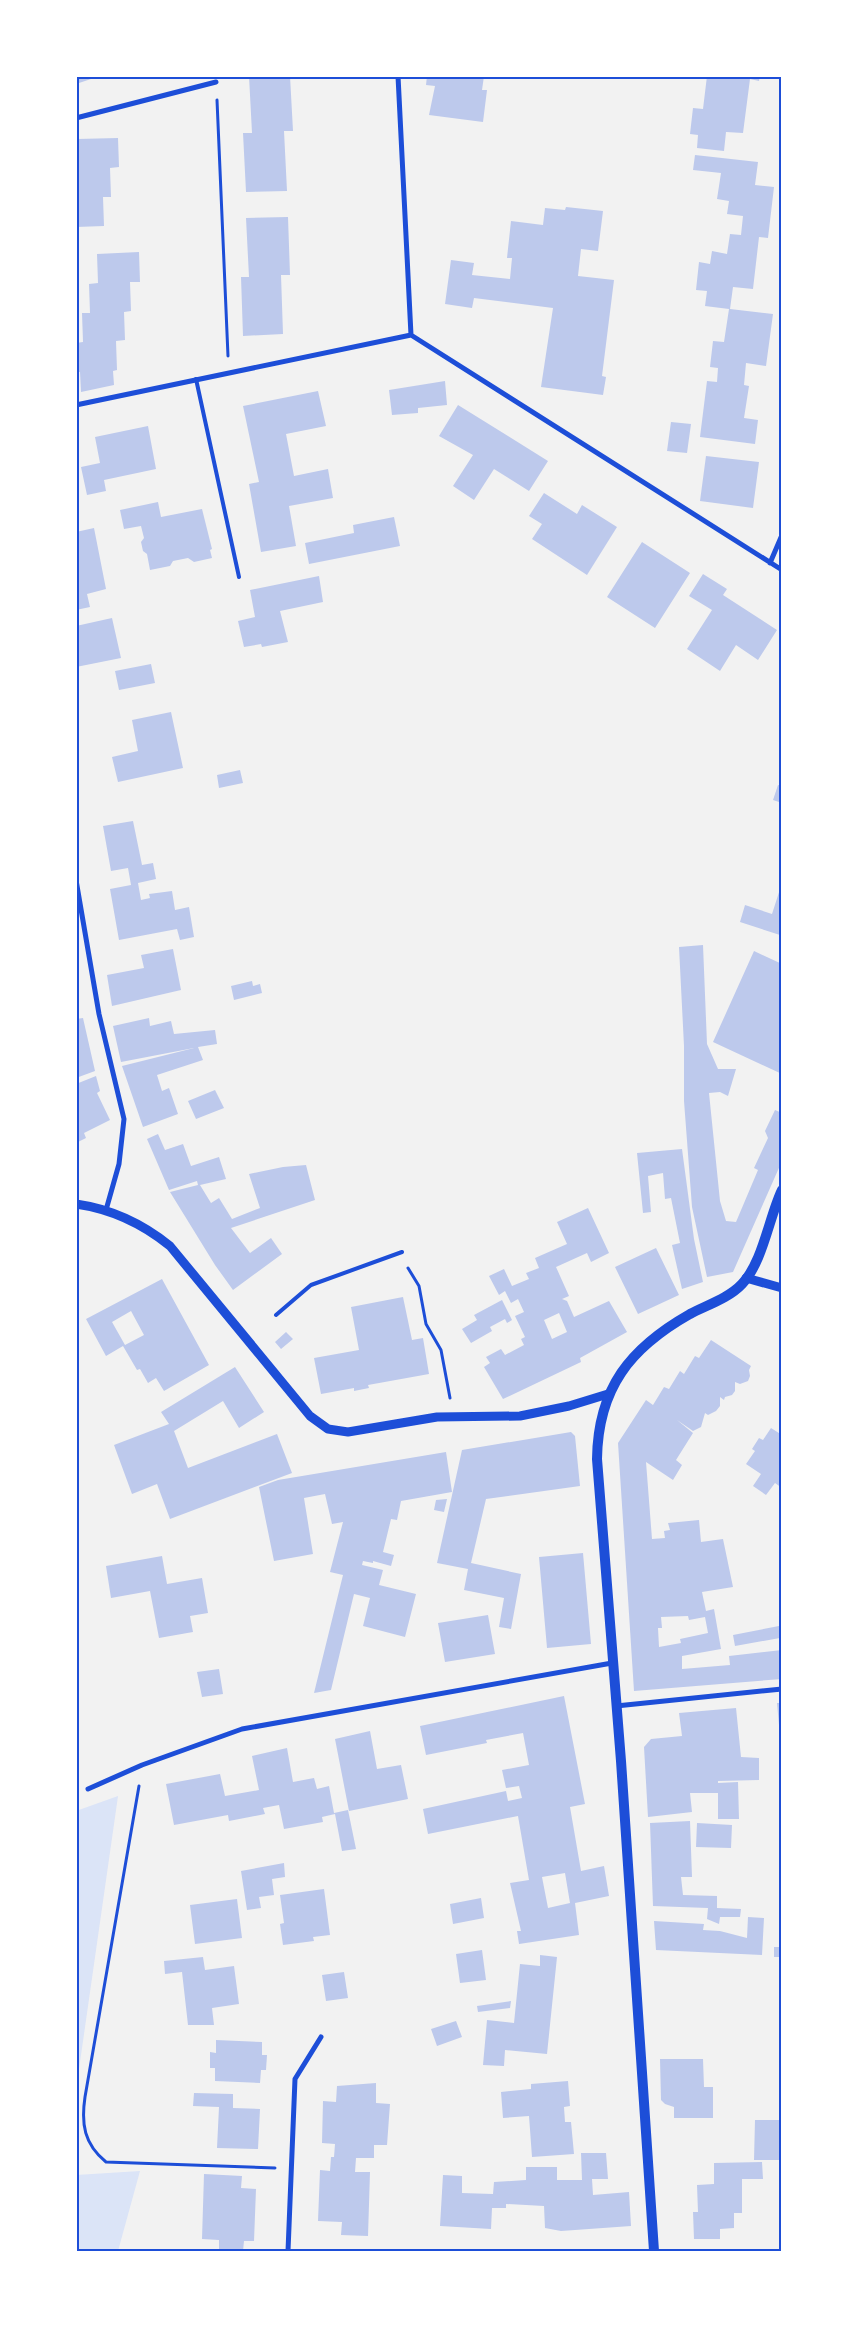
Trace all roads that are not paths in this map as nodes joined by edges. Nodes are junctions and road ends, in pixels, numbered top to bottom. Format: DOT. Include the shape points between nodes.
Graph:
graph roads {
  1 [pos="398,76"];
  2 [pos="216,82"];
  3 [pos="76,118"];
  4 [pos="411,335"];
  5 [pos="196,378"];
  6 [pos="76,405"];
  7 [pos="782,535"];
  8 [pos="770,562"];
  9 [pos="782,570"];
  10 [pos="239,578"];
  11 [pos="76,880"];
  12 [pos="782,1190"];
  13 [pos="76,1204"];
  14 [pos="106,1210"];
  15 [pos="402,1252"];
  16 [pos="746,1278"];
  17 [pos="782,1288"];
  18 [pos="276,1315"];
  19 [pos="608,1394"];
  20 [pos="612,1663"];
  21 [pos="782,1689"];
  22 [pos="616,1706"];
  23 [pos="88,1789"];
  24 [pos="321,2037"];
  25 [pos="288,2251"];
  26 [pos="654,2251"];
  1 -- 4 [label="street"];
  2 -- 3 [label="street"];
  4 -- 5 [label="street"];
  4 -- 8 [label="street"];
  5 -- 6 [label="street"];
  5 -- 10 [label="lane"];
  7 -- 8 [label="street"];
  8 -- 9 [label="street"];
  11 -- 14 [label="street" via="99,1014 124,1119 121,1156"];
  12 -- 16 [label="main road"];
  13 -- 14 [label="street"];
  14 -- 19 [label="street" via="141,1226 170,1246 302,1406 320,1424 334,1431 348,1432 453,1416 520,1416"];
  15 -- 18 [label="lane" via="311,1285"];
  16 -- 17 [label="street"];
  16 -- 19 [label="main road" via="732,1292 682,1319 639,1351 622,1369"];
  19 -- 20 [label="main road" via="598,1432 597,1458"];
  20 -- 22 [label="main road"];
  20 -- 23 [label="street" via="269,1723 219,1736"];
  21 -- 22 [label="street"];
  22 -- 26 [label="main road"];
  24 -- 25 [label="street" via="295,2079"];
}
